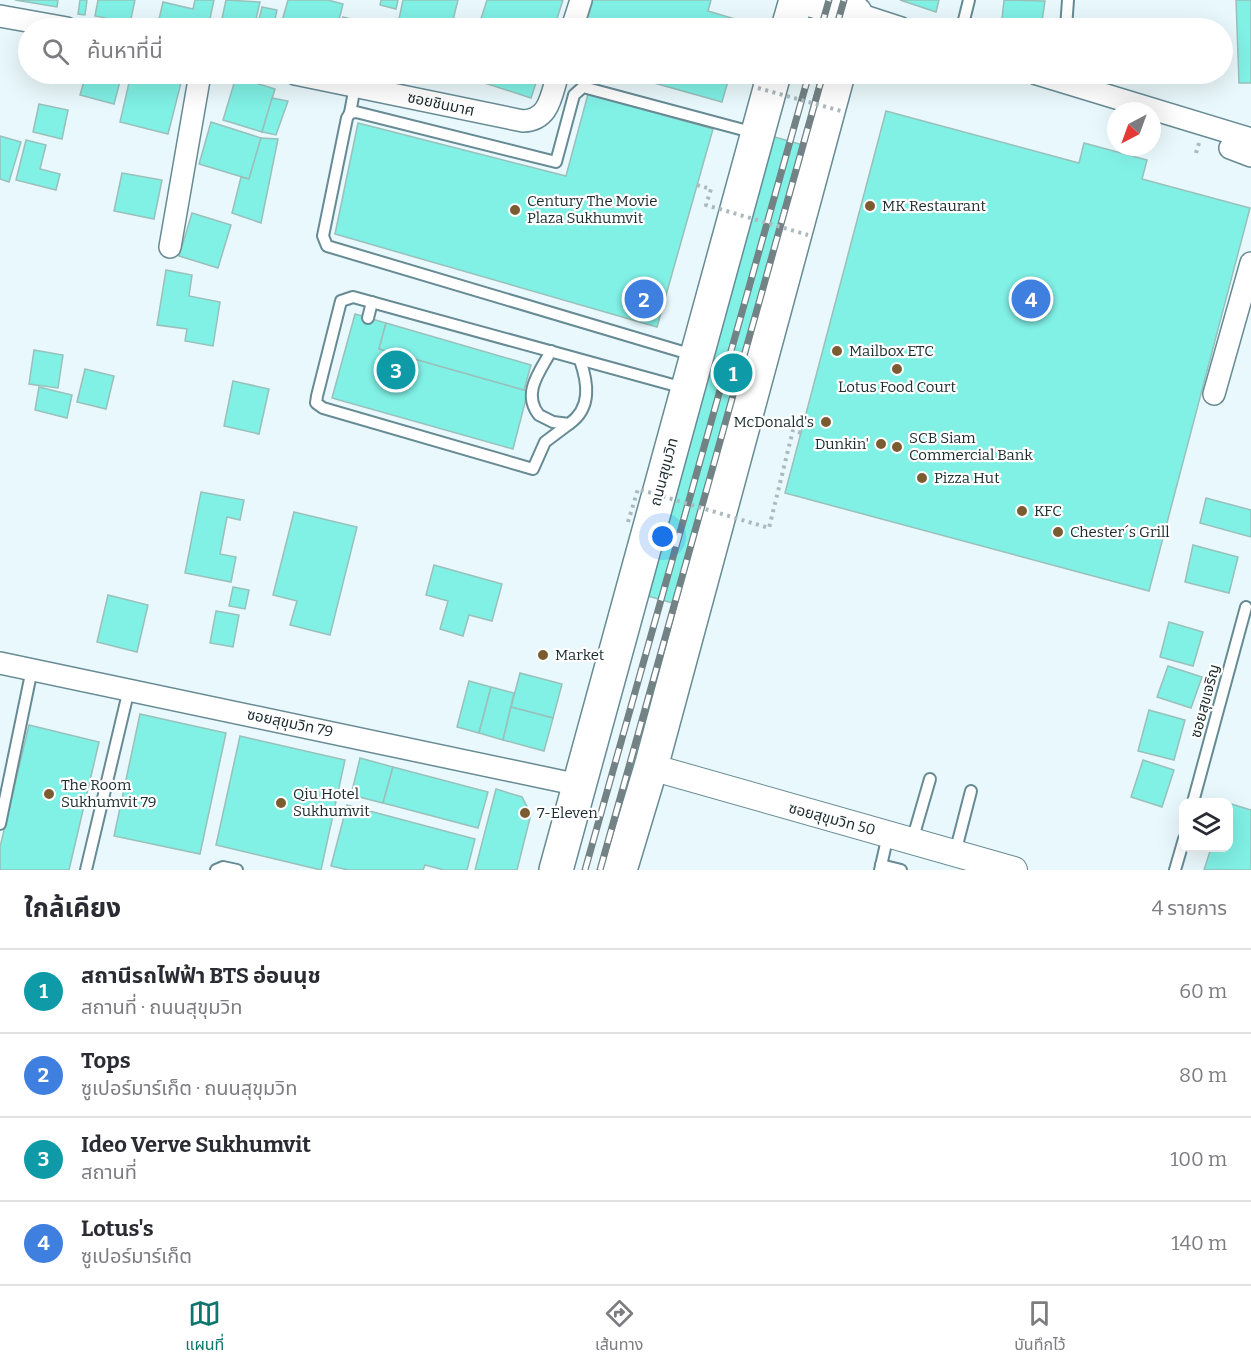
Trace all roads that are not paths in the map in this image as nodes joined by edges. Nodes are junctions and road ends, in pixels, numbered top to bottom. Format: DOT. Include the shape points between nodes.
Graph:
graph roads {
  1 [pos="581,0"];
  2 [pos="796,0"];
  3 [pos="811,0"];
  4 [pos="969,0"];
  5 [pos="1068,0"];
  6 [pos="855,14"];
  7 [pos="0,16"];
  8 [pos="575,18"];
  9 [pos="791,18"];
  10 [pos="964,18"];
  11 [pos="1067,18"];
  12 [pos="18,19"];
  13 [pos="198,84"];
  14 [pos="345,84"];
  15 [pos="555,84"];
  16 [pos="765,84"];
  17 [pos="835,84"];
  18 [pos="1083,84"];
  19 [pos="355,86"];
  20 [pos="350,113"];
  21 [pos="755,134"];
  22 [pos="1251,139"];
  23 [pos="1230,148"];
  24 [pos="1251,156"];
  25 [pos="170,248"];
  26 [pos="1251,263"];
  27 [pos="372,302"];
  28 [pos="368,318"];
  29 [pos="550,351"];
  30 [pos="697,356"];
  31 [pos="580,360"];
  32 [pos="687,389"];
  33 [pos="1214,394"];
  34 [pos="568,424"];
  35 [pos="1246,607"];
  36 [pos="0,663"];
  37 [pos="32,669"];
  38 [pos="129,689"];
  39 [pos="651,767"];
  40 [pos="930,779"];
  41 [pos="579,784"];
  42 [pos="971,790"];
  43 [pos="1194,798"];
  44 [pos="0,824"];
  45 [pos="900,838"];
  46 [pos="1180,852"];
  47 [pos="955,853"];
  48 [pos="881,867"];
  49 [pos="86,870"];
  50 [pos="216,870"];
  51 [pos="237,870"];
  52 [pos="556,870"];
  53 [pos="620,870"];
  54 [pos="901,870"];
  55 [pos="1014,870"];
  56 [pos="1175,870"];
  1 -- 8 [label="street"];
  2 -- 9 [label="main road"];
  3 -- 6 [label="main road"];
  4 -- 10 [label="lane"];
  5 -- 11 [label="lane"];
  7 -- 12 [label="street"];
  13 -- 25 [label="street"];
  14 -- 19 [label="street, ซอยชินมาศ"];
  15 -- 19 [label="street, ซอยชินมาศ" via="545,113 534,121 523,122"];
  16 -- 21 [label="main road, ถนนสุขุมวิท"];
  17 -- 39 [label="main road"];
  18 -- 22 [label="street"];
  19 -- 20 [label="lane"];
  20 -- 21 [label="lane" via="554,162 574,95 582,87"];
  20 -- 30 [label="lane" via="323,236 327,246"];
  21 -- 30 [label="main road, ถนนสุขุมวิท"];
  23 -- 24 [label="street"];
  26 -- 33 [label="street"];
  27 -- 28 [label="lane"];
  27 -- 29 [label="lane"];
  27 -- 34 [label="lane" via="349,296 341,301 316,396 316,403 323,408 533,470 545,442"];
  29 -- 31 [label="lane"];
  29 -- 34 [label="lane" via="534,380 533,406 544,418"];
  30 -- 32 [label="main road, ถนนสุขุมวิท"];
  31 -- 32 [label="lane"];
  31 -- 34 [label="lane" via="586,375 586,397 580,414"];
  32 -- 41 [label="main road, ถนนสุขุมวิท"];
  35 -- 43 [label="lane, ซอยสุขเจริญ"];
  36 -- 37 [label="street, ซอยสุขุมวิท 79"];
  37 -- 38 [label="street, ซอยสุขุมวิท 79"];
  37 -- 44 [label="lane"];
  38 -- 41 [label="street, ซอยสุขุมวิท 79"];
  38 -- 49 [label="lane"];
  39 -- 45 [label="street, ซอยสุขุมวิท 50"];
  39 -- 53 [label="main road"];
  40 -- 45 [label="lane"];
  41 -- 52 [label="main road, ถนนสุขุมวิท"];
  42 -- 47 [label="lane"];
  45 -- 47 [label="street, ซอยสุขุมวิท 50"];
  45 -- 48 [label="lane"];
  46 -- 56 [label="lane"];
  47 -- 55 [label="street, ซอยสุขุมวิท 50"];
  48 -- 54 [label="lane"];
  50 -- 51 [label="lane"];
}
